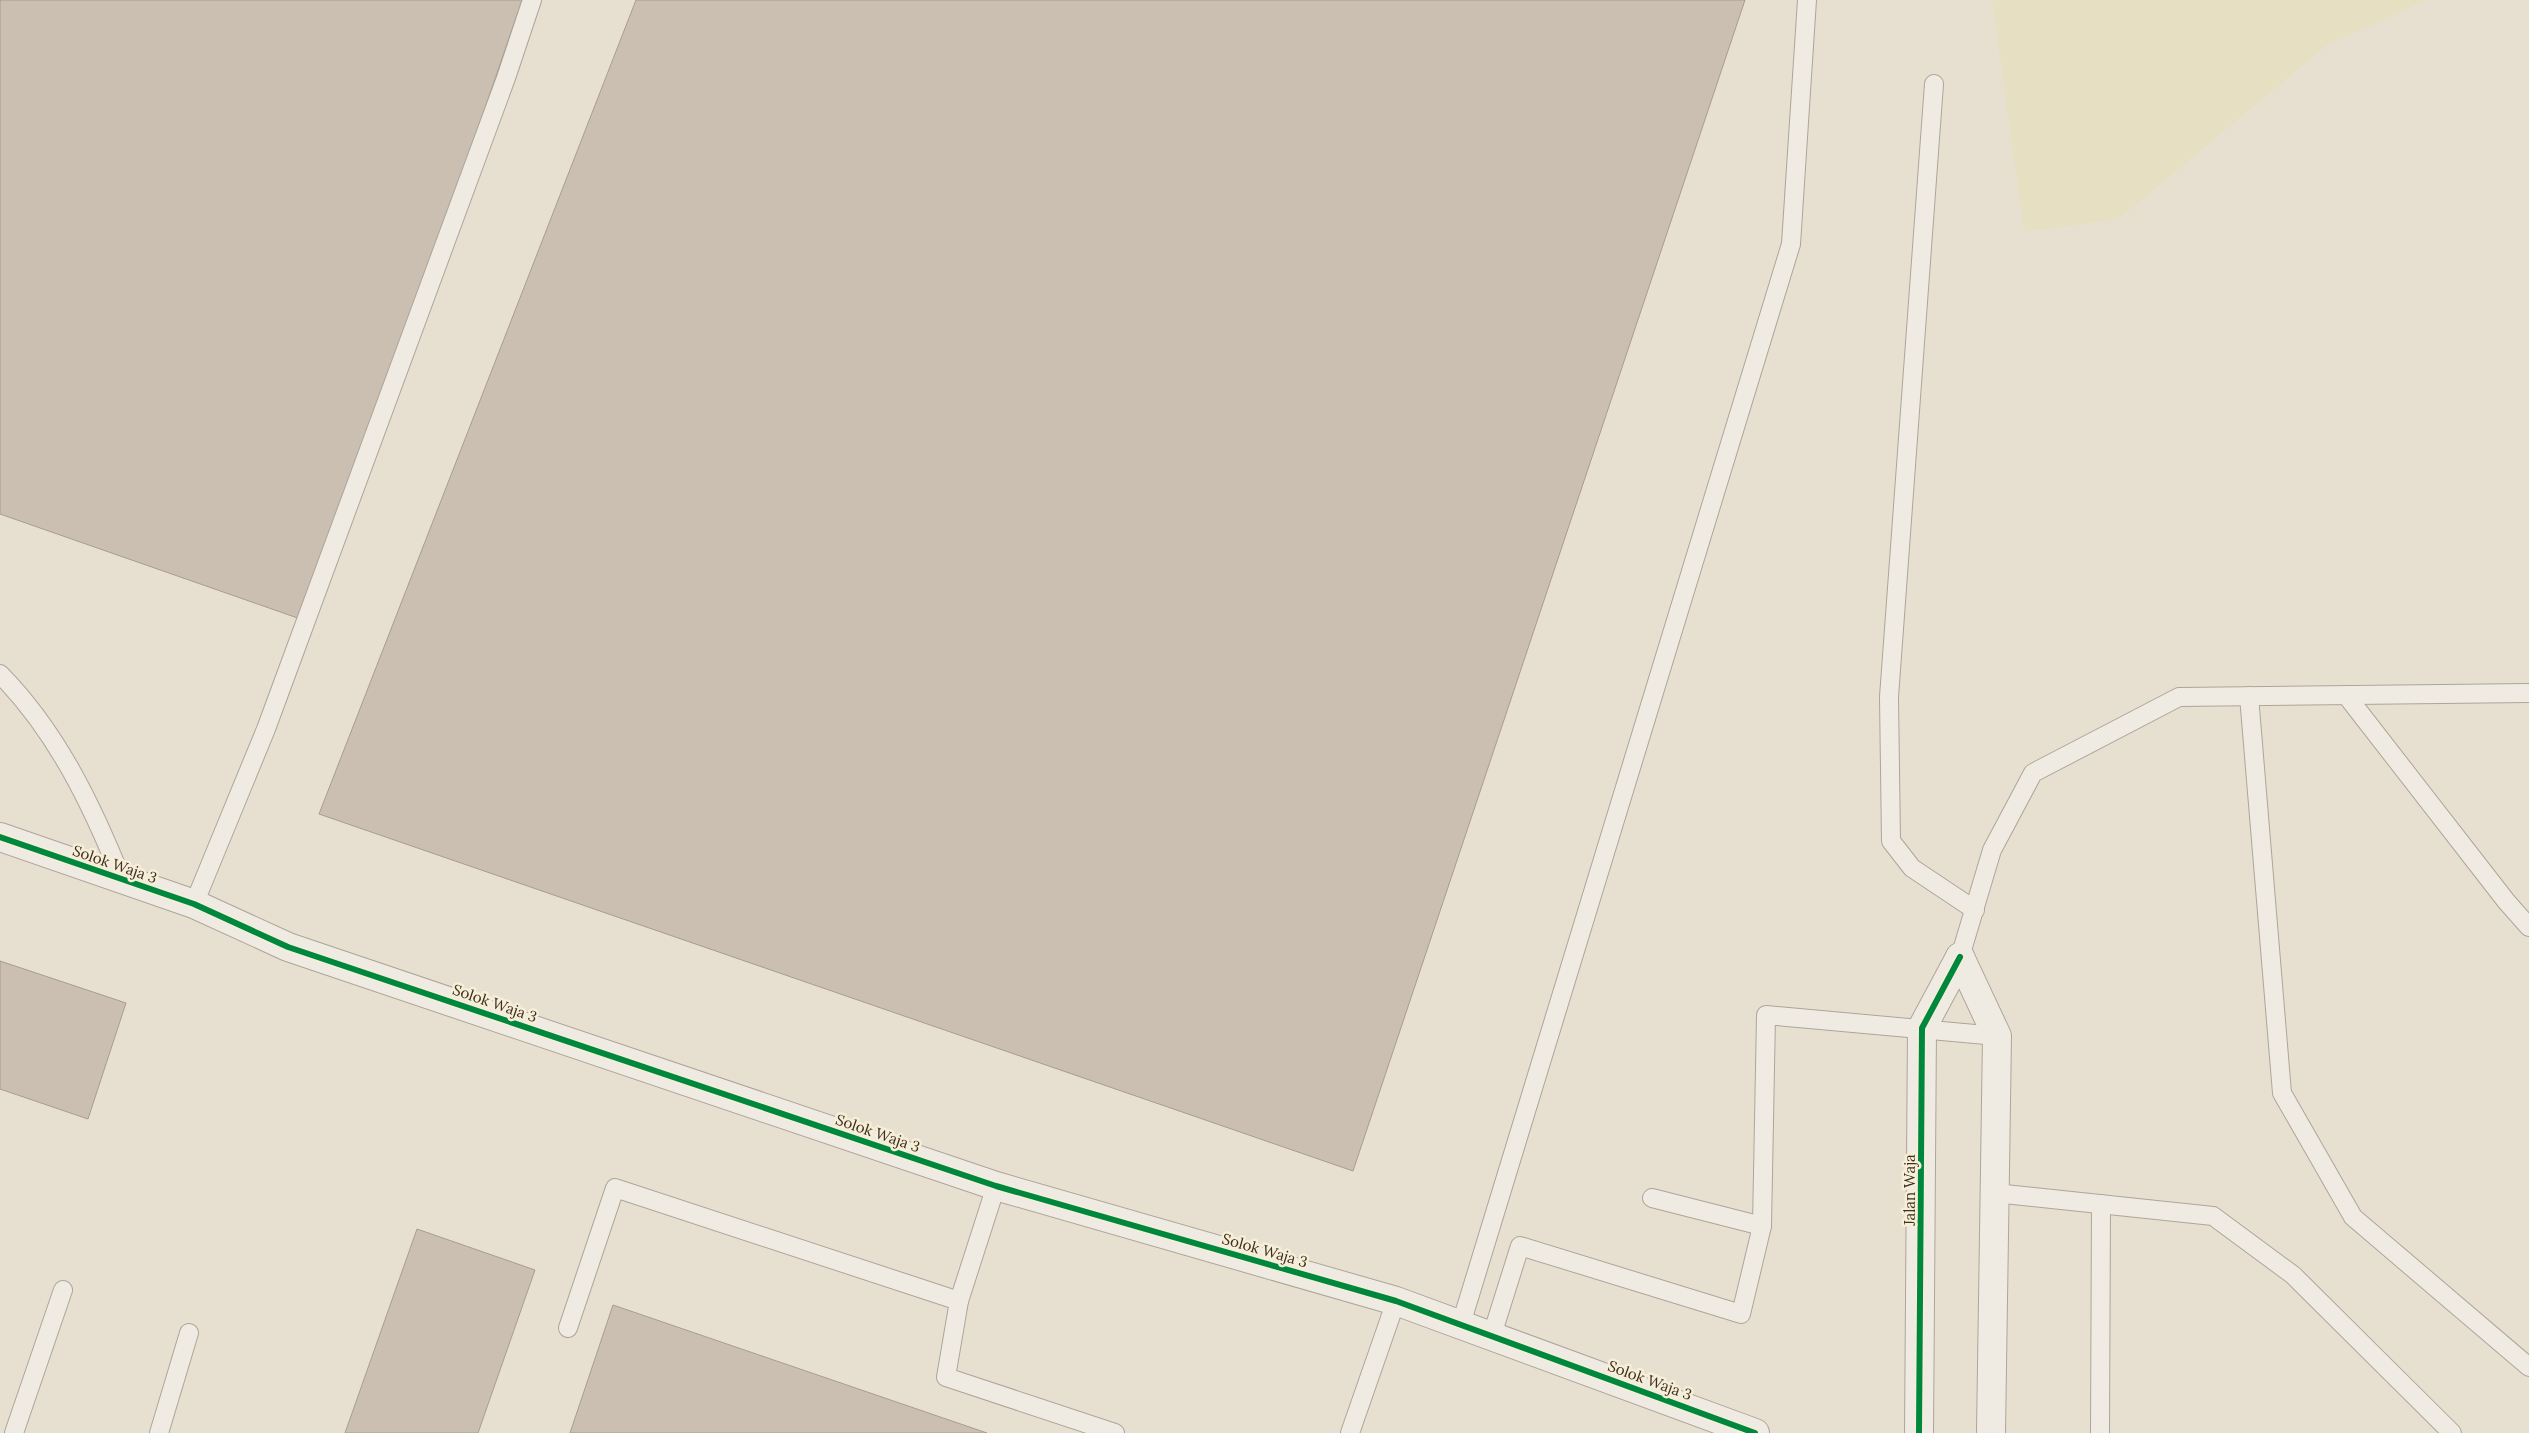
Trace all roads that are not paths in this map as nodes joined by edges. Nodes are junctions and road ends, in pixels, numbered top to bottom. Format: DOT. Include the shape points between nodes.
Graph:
graph roads {
  1 [pos="532,0"];
  2 [pos="1807,0"];
  3 [pos="1934,84"];
  4 [pos="0,674"];
  5 [pos="2529,694"];
  6 [pos="2346,695"];
  7 [pos="2249,696"];
  8 [pos="0,837"];
  9 [pos="122,880"];
  10 [pos="194,904"];
  11 [pos="1975,910"];
  12 [pos="2529,927"];
  13 [pos="1960,957"];
  14 [pos="1922,1028"];
  15 [pos="1996,1036"];
  16 [pos="996,1186"];
  17 [pos="1995,1193"];
  18 [pos="1652,1198"];
  19 [pos="2101,1204"];
  20 [pos="1762,1226"];
  21 [pos="63,1290"];
  22 [pos="1396,1300"];
  23 [pos="959,1301"];
  24 [pos="1460,1324"];
  25 [pos="568,1328"];
  26 [pos="189,1333"];
  27 [pos="1492,1335"];
  28 [pos="2529,1367"];
  29 [pos="1353,1432"];
  30 [pos="14,1433"];
  31 [pos="159,1433"];
  32 [pos="1115,1433"];
  33 [pos="1755,1433"];
  34 [pos="1919,1433"];
  35 [pos="1992,1433"];
  36 [pos="2100,1433"];
  37 [pos="2452,1433"];
  1 -- 10 [label="lane" via="266,728"];
  2 -- 24 [label="lane" via="1791,244"];
  3 -- 11 [label="lane" via="1889,697 1891,841 1912,868"];
  4 -- 9 [label="lane" via="54,740 100,826"];
  5 -- 6 [label="lane"];
  6 -- 7 [label="lane"];
  6 -- 12 [label="lane"];
  7 -- 11 [label="lane" via="2179,696 2033,773 1992,850"];
  7 -- 28 [label="lane" via="2282,1094 2353,1217"];
  8 -- 9 [label="street, Solok Waja 3"];
  9 -- 10 [label="street, Solok Waja 3"];
  10 -- 16 [label="street, Solok Waja 3" via="288,947"];
  11 -- 13 [label="lane"];
  13 -- 14 [label="street, Jalan Waja"];
  13 -- 15 [label="street"];
  14 -- 15 [label="lane"];
  14 -- 20 [label="lane" via="1766,1015"];
  14 -- 34 [label="street, Jalan Waja"];
  15 -- 17 [label="street"];
  16 -- 22 [label="street, Solok Waja 3"];
  16 -- 23 [label="lane"];
  17 -- 19 [label="lane"];
  17 -- 35 [label="street"];
  18 -- 20 [label="lane"];
  19 -- 36 [label="lane"];
  19 -- 37 [label="lane" via="2213,1216 2293,1274"];
  20 -- 27 [label="lane" via="1741,1314 1520,1246"];
  21 -- 30 [label="lane"];
  22 -- 24 [label="street, Solok Waja 3"];
  22 -- 29 [label="lane"];
  23 -- 25 [label="lane" via="615,1188"];
  23 -- 32 [label="lane" via="946,1377"];
  24 -- 27 [label="street, Solok Waja 3"];
  26 -- 31 [label="lane"];
  27 -- 33 [label="street, Solok Waja 3"];
}
